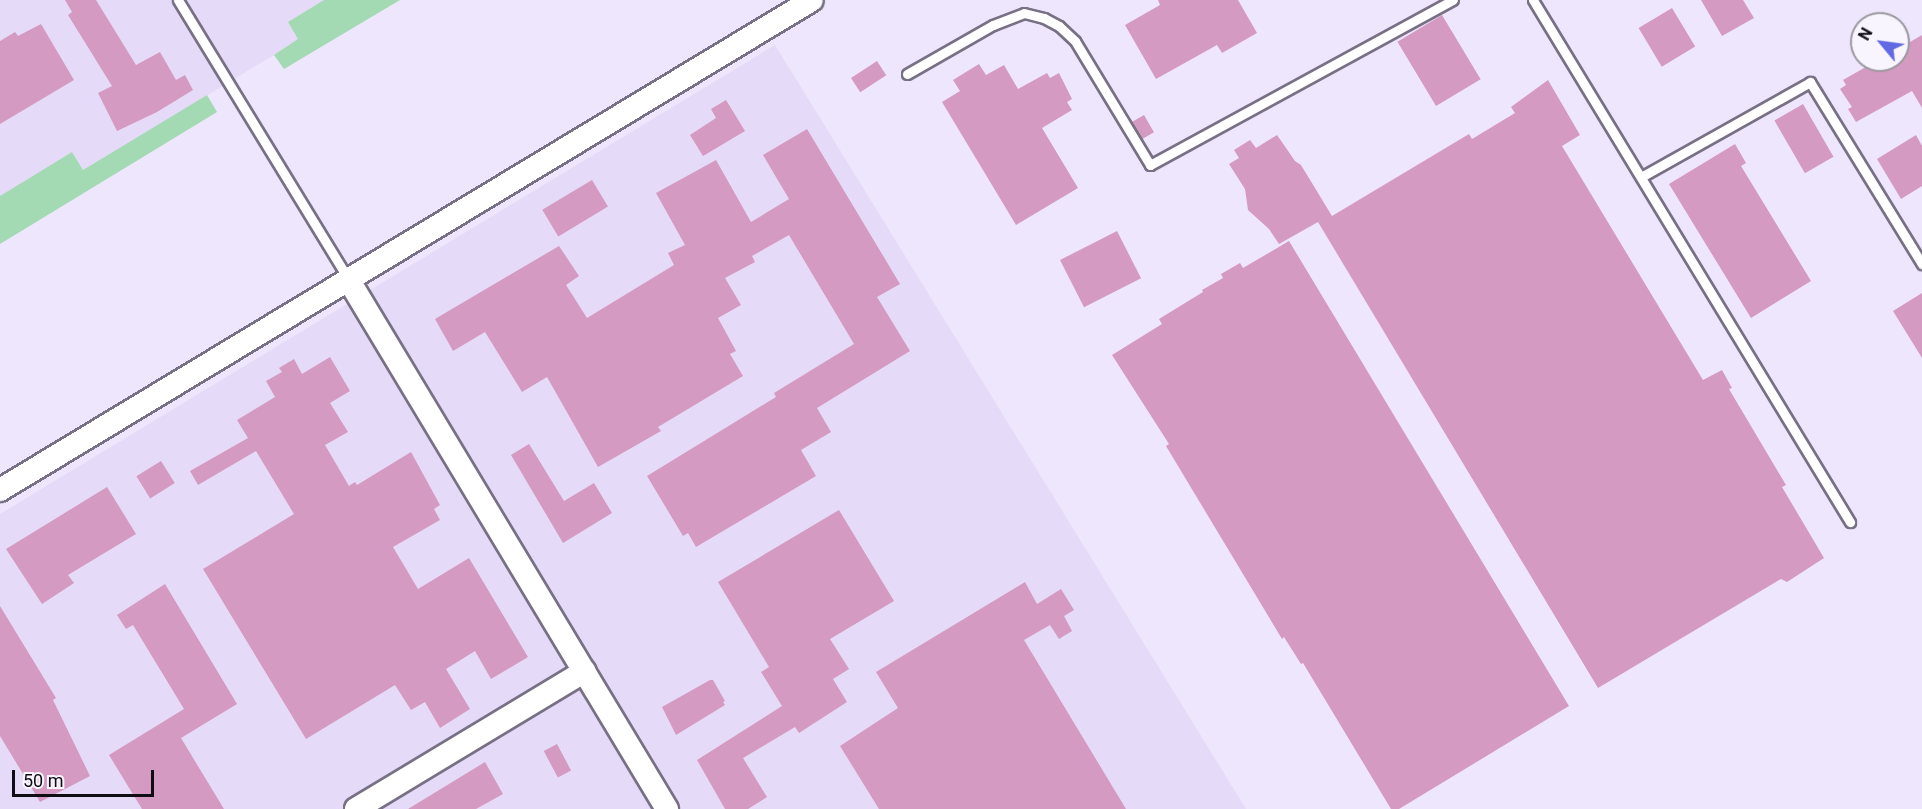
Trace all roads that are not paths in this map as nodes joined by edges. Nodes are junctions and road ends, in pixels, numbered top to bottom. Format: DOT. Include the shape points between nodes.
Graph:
graph roads {
  1 [pos="178,0"];
  2 [pos="812,0"];
  3 [pos="1453,0"];
  4 [pos="1533,0"];
  5 [pos="908,74"];
  6 [pos="1641,177"];
  7 [pos="1922,264"];
  8 [pos="348,279"];
  9 [pos="0,490"];
  10 [pos="1850,522"];
  11 [pos="585,671"];
  12 [pos="356,809"];
  13 [pos="667,809"];
  1 -- 8 [label="lane"];
  2 -- 8 [label="street"];
  3 -- 5 [label="lane" via="1150,165 1075,41 1044,18 1024,13 993,25"];
  4 -- 6 [label="lane"];
  6 -- 7 [label="lane" via="1809,82"];
  6 -- 10 [label="lane"];
  8 -- 9 [label="street"];
  8 -- 11 [label="street"];
  11 -- 12 [label="street"];
  11 -- 13 [label="street"];
}
